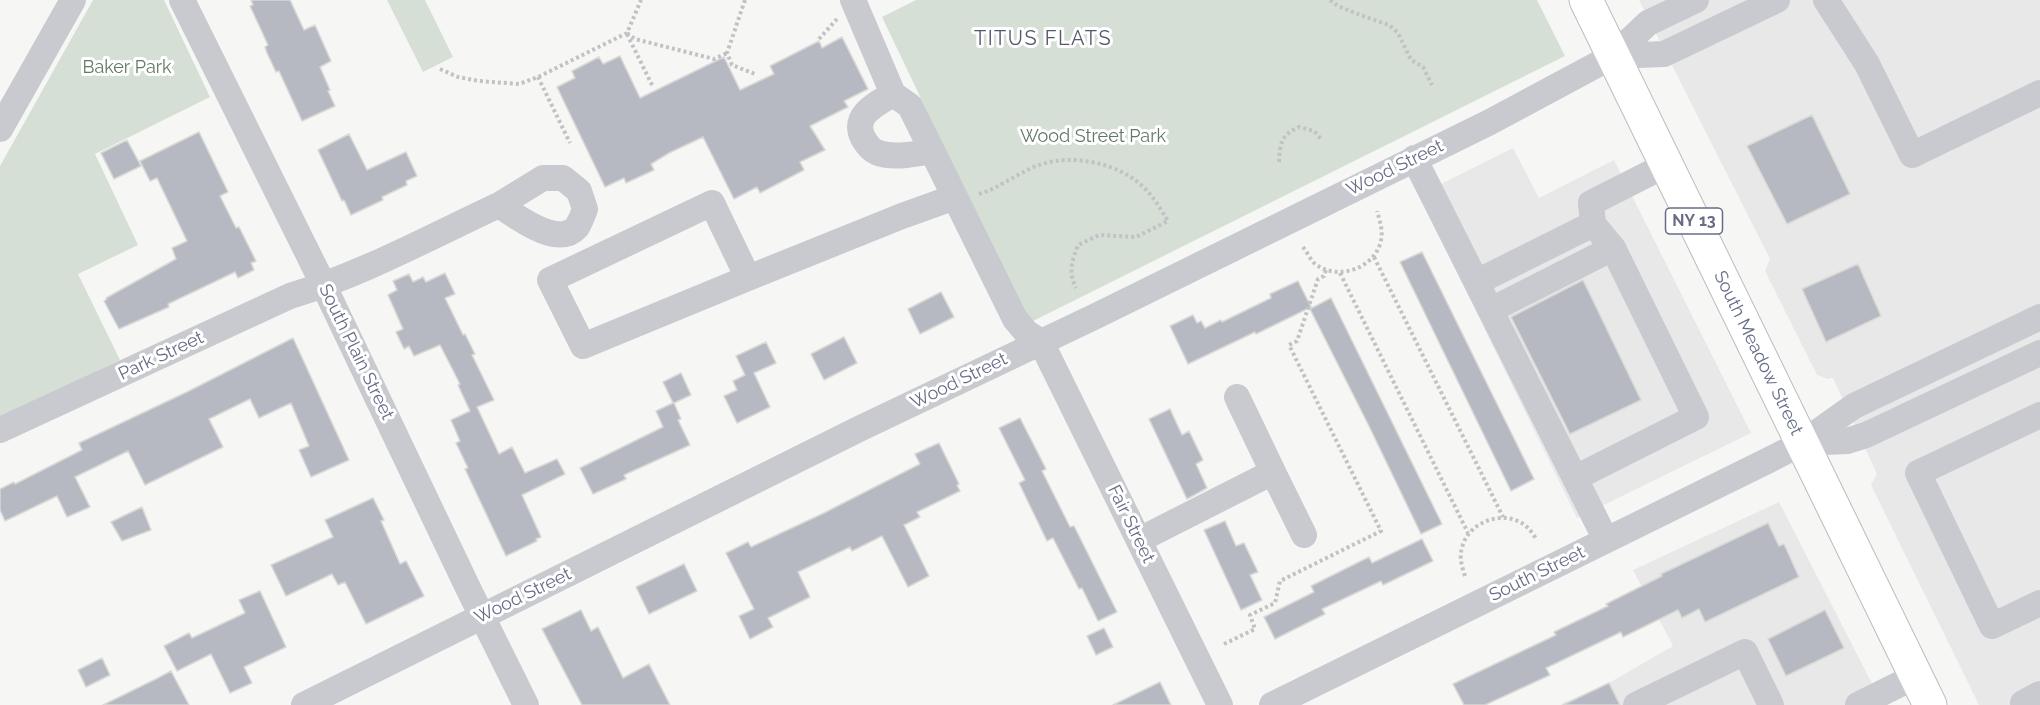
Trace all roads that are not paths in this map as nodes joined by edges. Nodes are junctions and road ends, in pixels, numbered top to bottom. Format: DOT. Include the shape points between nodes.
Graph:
graph roads {
  1 [pos="73,0"];
  2 [pos="182,0"];
  3 [pos="853,0"];
  4 [pos="1586,0"];
  5 [pos="1696,0"];
  6 [pos="1777,0"];
  7 [pos="1826,0"];
  8 [pos="1613,56"];
  9 [pos="2040,93"];
  10 [pos="893,94"];
  11 [pos="0,129"];
  12 [pos="932,151"];
  13 [pos="1414,158"];
  14 [pos="1666,165"];
  15 [pos="955,197"];
  16 [pos="499,205"];
  17 [pos="1593,224"];
  18 [pos="562,235"];
  19 [pos="1613,248"];
  20 [pos="578,266"];
  21 [pos="748,278"];
  22 [pos="1477,282"];
  23 [pos="324,286"];
  24 [pos="1491,310"];
  25 [pos="2040,317"];
  26 [pos="1041,342"];
  27 [pos="2040,353"];
  28 [pos="1237,397"];
  29 [pos="2040,415"];
  30 [pos="0,430"];
  31 [pos="1802,443"];
  32 [pos="1273,472"];
  33 [pos="1575,478"];
  34 [pos="1304,535"];
  35 [pos="1139,540"];
  36 [pos="1606,540"];
  37 [pos="2040,603"];
  38 [pos="483,616"];
  39 [pos="1923,691"];
  40 [pos="2040,694"];
  41 [pos="304,705"];
  42 [pos="526,705"];
  43 [pos="1220,705"];
  44 [pos="1272,705"];
  45 [pos="1636,705"];
  46 [pos="1771,705"];
  47 [pos="1858,705"];
  48 [pos="2024,705"];
  1 -- 11 [label="street"];
  2 -- 23 [label="street, South Plain Street"];
  3 -- 10 [label="street"];
  4 -- 8 [label="highway, South Meadow Street / NY 13"];
  5 -- 8 [label="street" via="1648,23"];
  6 -- 8 [label="street" via="1664,54"];
  7 -- 9 [label="street" via="1867,64 1912,155"];
  8 -- 13 [label="street, Wood Street"];
  8 -- 14 [label="highway, South Meadow Street / NY 13"];
  10 -- 12 [label="street" via="910,106"];
  10 -- 12 [label="street" via="866,112 860,122 865,142 875,152 907,155"];
  12 -- 15 [label="street"];
  13 -- 22 [label="street"];
  13 -- 26 [label="street, Wood Street"];
  14 -- 17 [label="street" via="1591,203"];
  14 -- 31 [label="highway, South Meadow Street / NY 13"];
  15 -- 21 [label="street"];
  15 -- 26 [label="street" via="1015,320"];
  16 -- 18 [label="street" via="534,229"];
  16 -- 18 [label="street, Park Street" via="543,178 563,178 579,191 585,209 576,228"];
  16 -- 23 [label="street, Park Street"];
  17 -- 19 [label="street"];
  17 -- 22 [label="street"];
  18 -- 20 [label="street"];
  19 -- 24 [label="street"];
  19 -- 33 [label="street" via="1696,417"];
  20 -- 21 [label="street" via="712,203"];
  20 -- 21 [label="street" via="550,280 583,346"];
  22 -- 24 [label="street"];
  23 -- 30 [label="street, Park Street" via="290,296"];
  23 -- 38 [label="street, South Plain Street"];
  24 -- 33 [label="street"];
  25 -- 31 [label="street" via="1854,406"];
  26 -- 35 [label="street, Fair Street"];
  26 -- 38 [label="street, Wood Street"];
  27 -- 31 [label="street" via="1866,435 1847,441"];
  28 -- 32 [label="street"];
  29 -- 37 [label="street" via="1918,473 1992,626"];
  31 -- 36 [label="street, South Street"];
  31 -- 39 [label="highway, South Meadow Street / NY 13"];
  32 -- 34 [label="street"];
  32 -- 35 [label="street"];
  33 -- 36 [label="street"];
  35 -- 43 [label="street, Fair Street"];
  36 -- 44 [label="street, South Street"];
  38 -- 41 [label="street, Wood Street"];
  38 -- 42 [label="street, South Plain Street"];
  39 -- 47 [label="street"];
  40 -- 48 [label="street"];
  45 -- 46 [label="street" via="1745,652"];
}
